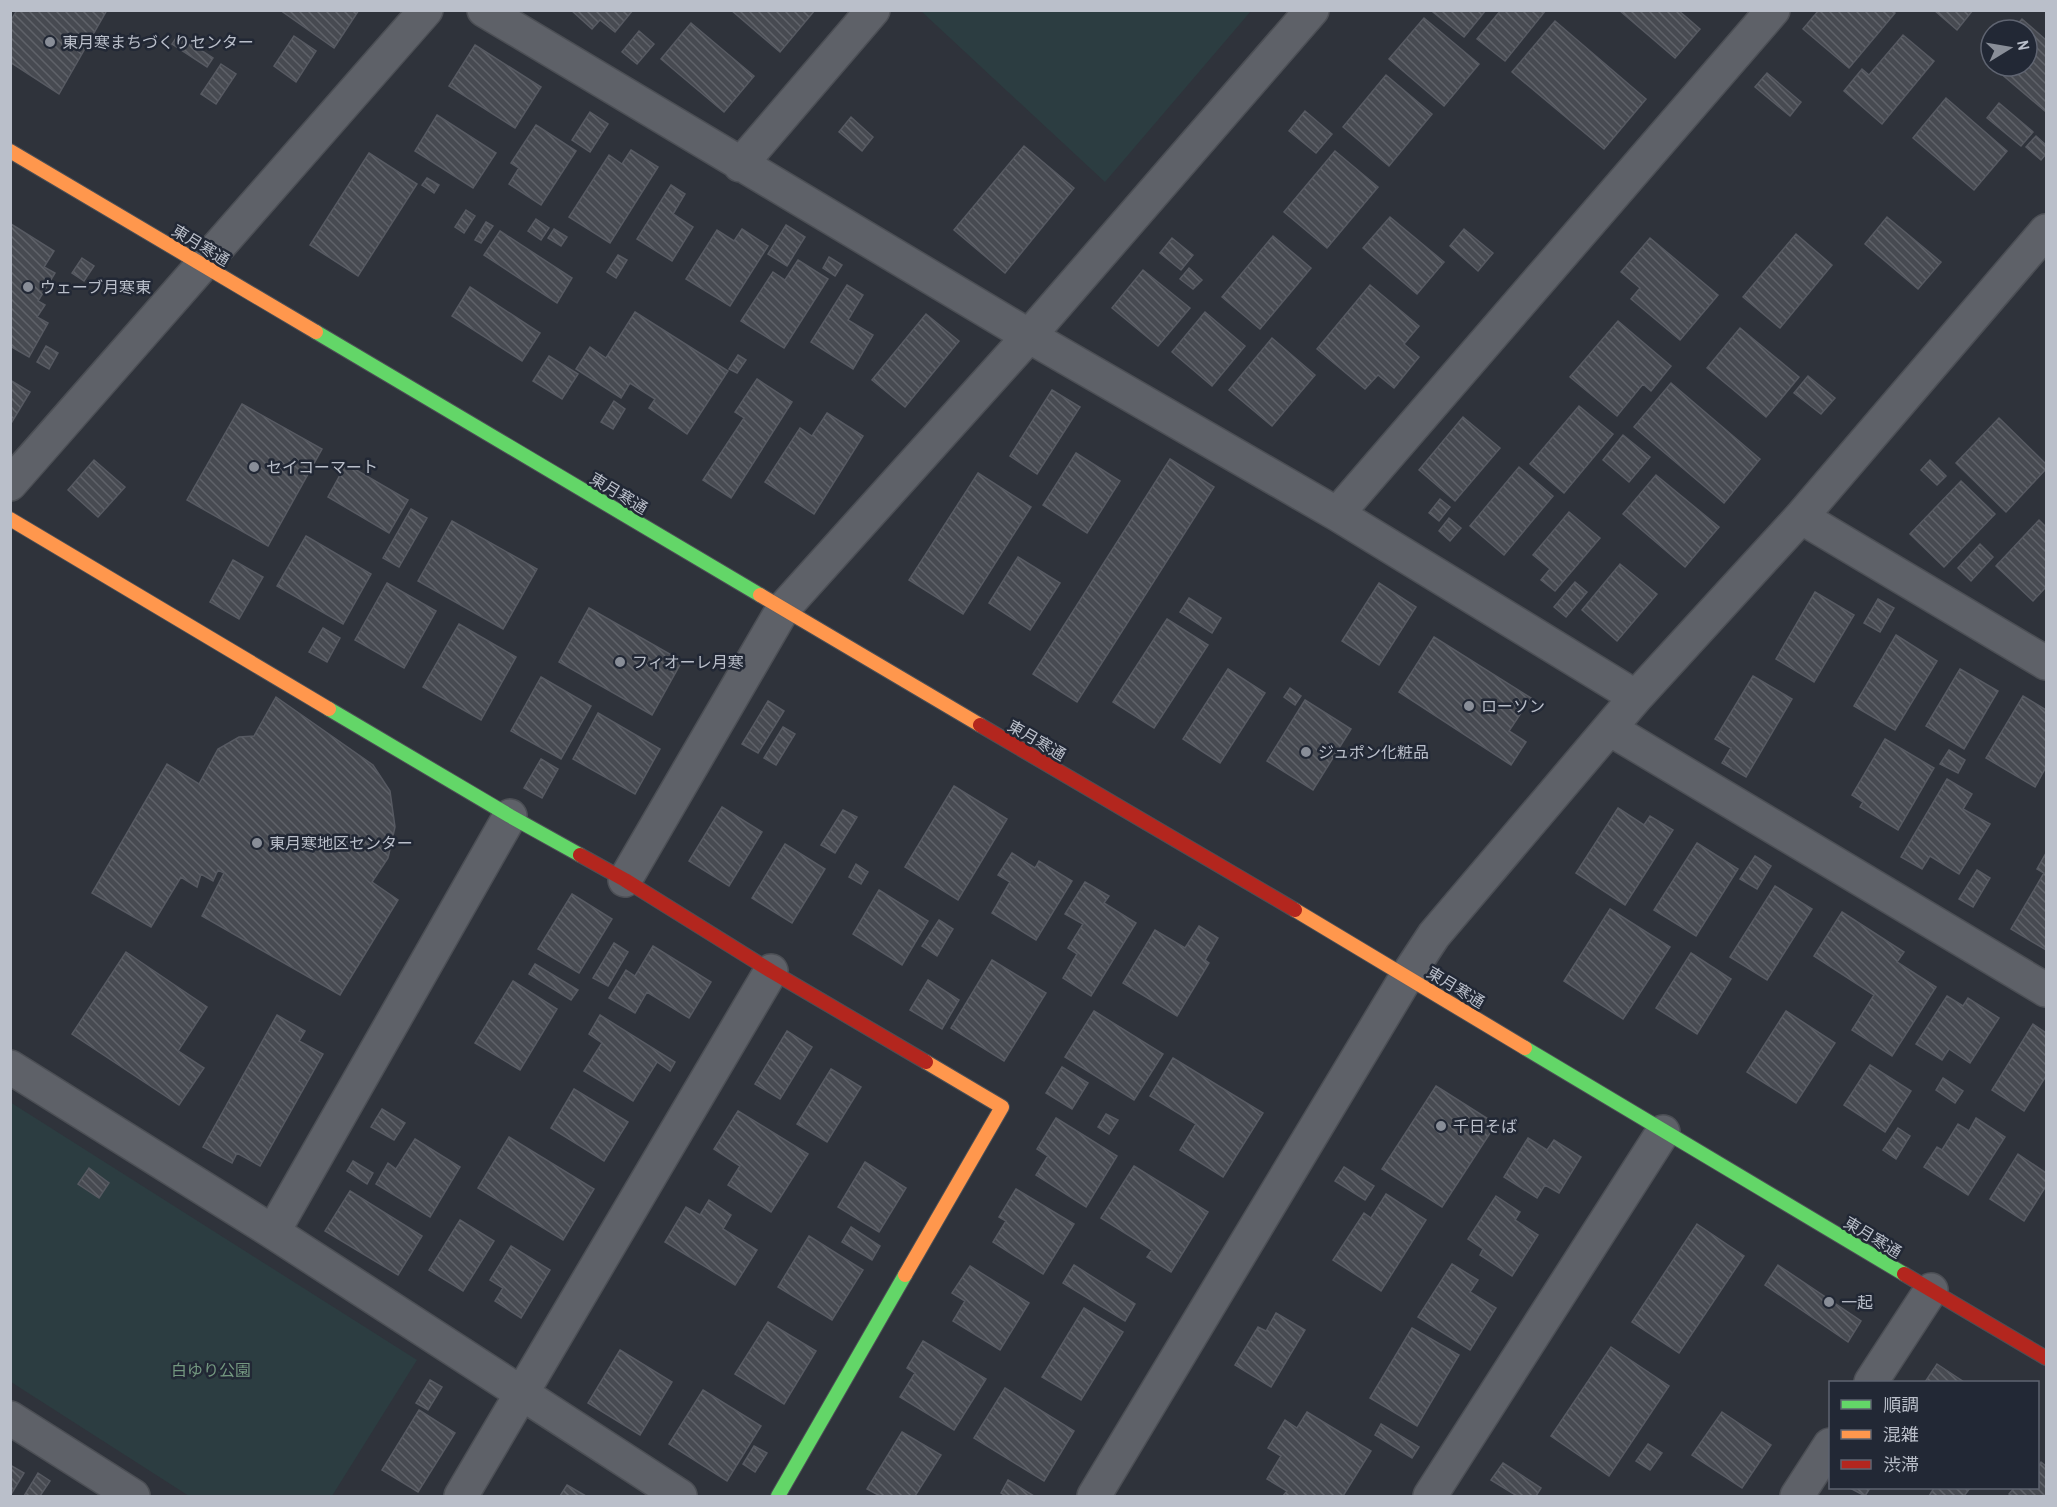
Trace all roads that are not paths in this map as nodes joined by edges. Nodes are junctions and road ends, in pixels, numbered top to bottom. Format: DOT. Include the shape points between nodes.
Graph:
graph roads {
  1 [pos="426,10"];
  2 [pos="484,10"];
  3 [pos="873,10"];
  4 [pos="1312,10"];
  5 [pos="1773,10"];
  6 [pos="10,152"];
  7 [pos="740,165"];
  8 [pos="2046,231"];
  9 [pos="203,266"];
  10 [pos="1029,336"];
  11 [pos="10,484"];
  12 [pos="1336,514"];
  13 [pos="1801,517"];
  14 [pos="10,519"];
  15 [pos="783,609"];
  16 [pos="2046,663"];
  17 [pos="1636,697"];
  18 [pos="1610,729"];
  19 [pos="510,816"];
  20 [pos="625,880"];
  21 [pos="771,971"];
  22 [pos="1407,976"];
  23 [pos="2046,990"];
  24 [pos="10,1067"];
  25 [pos="1663,1132"];
  26 [pos="273,1232"];
  27 [pos="1931,1290"];
  28 [pos="2046,1358"];
  29 [pos="1872,1381"];
  30 [pos="522,1395"];
  31 [pos="10,1418"];
  32 [pos="1829,1447"];
  33 [pos="133,1497"];
  34 [pos="461,1497"];
  35 [pos="680,1497"];
  36 [pos="778,1497"];
  37 [pos="1094,1497"];
  38 [pos="1431,1497"];
  39 [pos="1797,1497"];
  1 -- 9 [label="street"];
  2 -- 7 [label="street"];
  3 -- 7 [label="street"];
  4 -- 10 [label="street"];
  5 -- 12 [label="street"];
  6 -- 9 [label="street, 東月寒通"];
  7 -- 10 [label="street"];
  8 -- 13 [label="street"];
  9 -- 11 [label="street"];
  9 -- 15 [label="street, 東月寒通"];
  10 -- 12 [label="street"];
  10 -- 15 [label="street"];
  12 -- 17 [label="street"];
  13 -- 16 [label="street"];
  13 -- 17 [label="street"];
  14 -- 19 [label="street"];
  15 -- 20 [label="street"];
  15 -- 22 [label="street, 東月寒通"];
  17 -- 18 [label="street"];
  18 -- 22 [label="street" via="1434,935"];
  18 -- 23 [label="street"];
  19 -- 20 [label="street"];
  19 -- 26 [label="street"];
  20 -- 21 [label="street"];
  21 -- 30 [label="street"];
  21 -- 36 [label="street" via="1002,1107"];
  22 -- 25 [label="street, 東月寒通"];
  22 -- 37 [label="street"];
  24 -- 26 [label="street"];
  25 -- 27 [label="street, 東月寒通"];
  25 -- 38 [label="street"];
  26 -- 30 [label="street"];
  27 -- 28 [label="street, 東月寒通"];
  27 -- 29 [label="street"];
  30 -- 34 [label="street"];
  30 -- 35 [label="street"];
  31 -- 33 [label="street"];
  32 -- 39 [label="street"];
}
